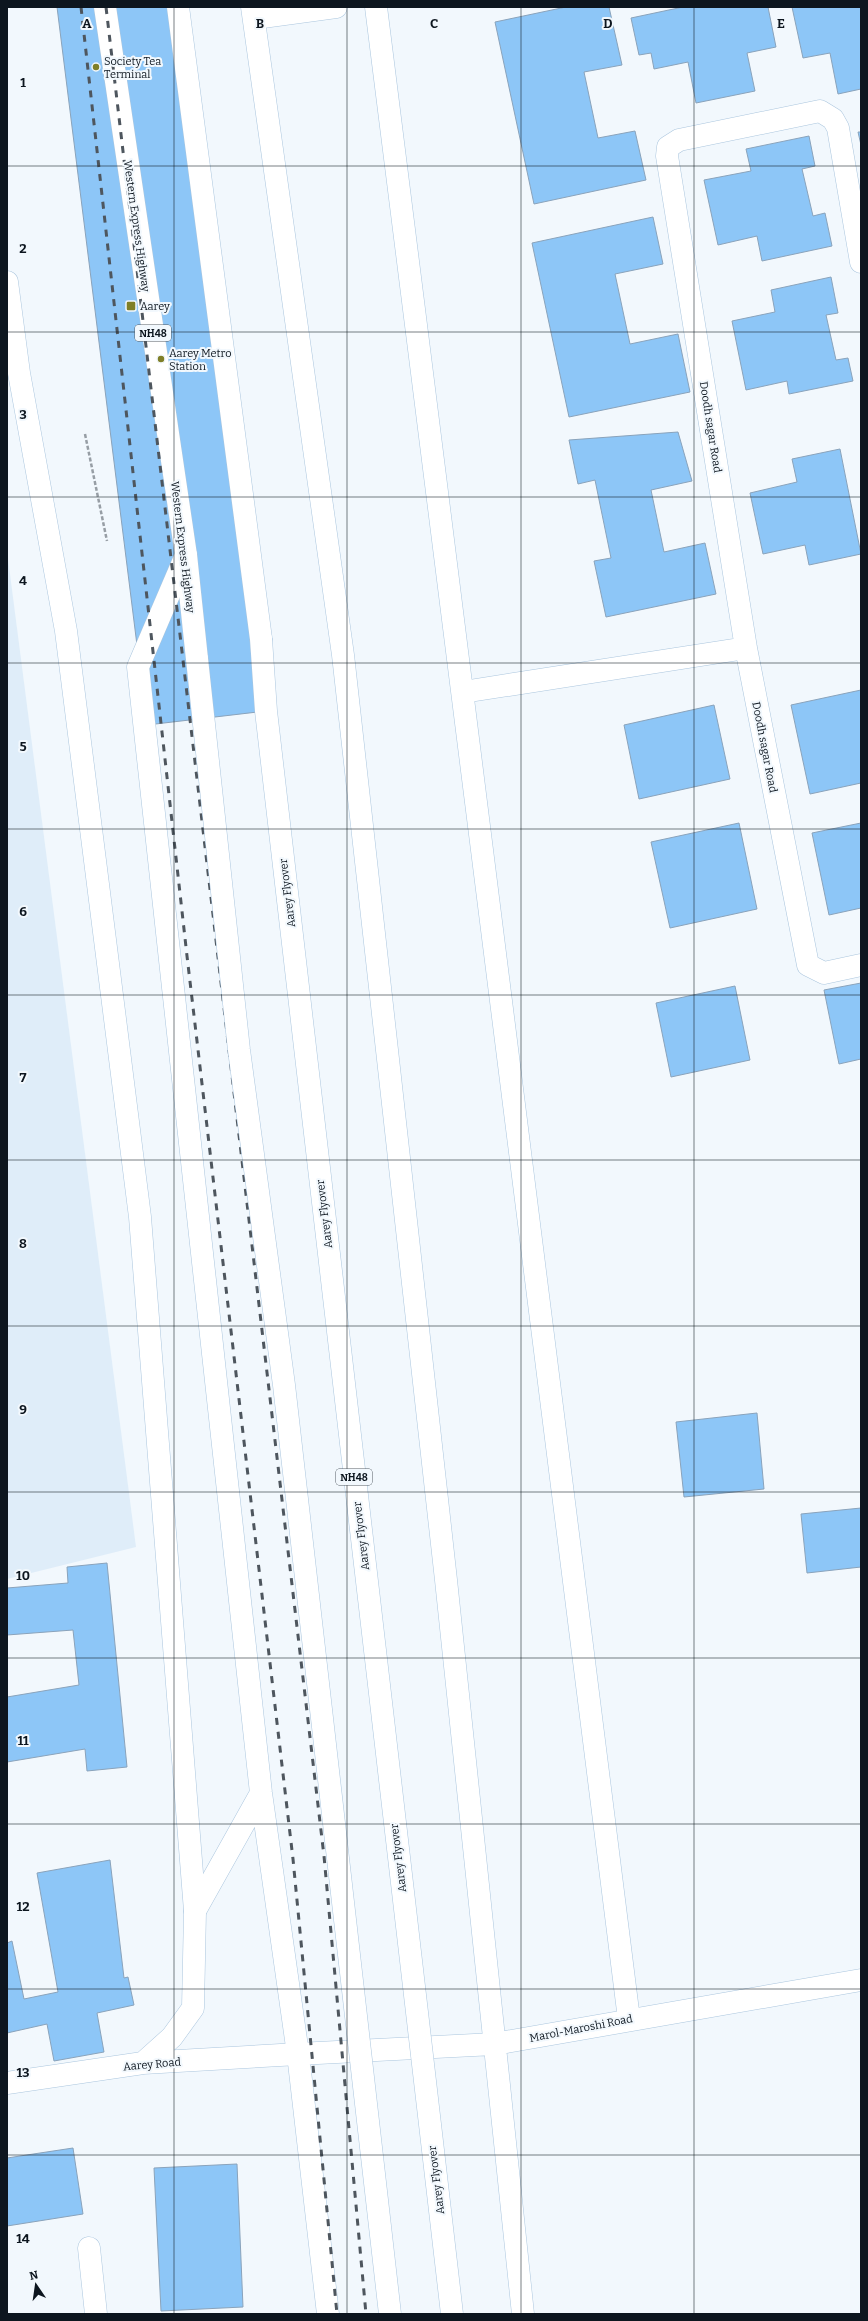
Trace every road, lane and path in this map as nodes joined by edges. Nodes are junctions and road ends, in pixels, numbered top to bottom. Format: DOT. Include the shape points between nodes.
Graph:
graph roads {
  1 [pos="105,7"];
  2 [pos="178,7"];
  3 [pos="336,7"];
  4 [pos="376,7"];
  5 [pos="254,12"];
  6 [pos="861,262"];
  7 [pos="7,282"];
  8 [pos="84,434"];
  9 [pos="106,541"];
  10 [pos="186,555"];
  11 [pos="746,648"];
  12 [pos="463,692"];
  13 [pos="861,965"];
  14 [pos="261,1793"];
  15 [pos="195,1911"];
  16 [pos="861,1980"];
  17 [pos="629,2019"];
  18 [pos="494,2044"];
  19 [pos="298,2054"];
  20 [pos="143,2063"];
  21 [pos="7,2083"];
  22 [pos="90,2248"];
  23 [pos="96,2314"];
  24 [pos="328,2314"];
  25 [pos="390,2314"];
  26 [pos="452,2314"];
  27 [pos="523,2314"];
  1 -- 10 [label="main road, Western Express Highway / NH48"];
  2 -- 26 [label="main road, Aarey Flyover / NH48, bridge" via="261,639 275,791"];
  3 -- 5 [label="main road"];
  4 -- 12 [label="main road"];
  5 -- 18 [label="main road" via="344,655 446,1580"];
  6 -- 11 [label="main road, Doodh sagar Road" via="838,128 833,119 820,111 679,140 668,147 667,156"];
  7 -- 15 [label="main road" via="19,372 66,631 140,1217"];
  8 -- 9 [label="path"];
  10 -- 14 [label="main road" via="138,667"];
  10 -- 25 [label="main road, Western Express Highway / NH48, bridge" via="239,1050 284,1385"];
  11 -- 12 [label="main road"];
  11 -- 13 [label="main road, Doodh sagar Road" via="808,965 824,973"];
  12 -- 17 [label="main road"];
  14 -- 15 [label="main road"];
  14 -- 19 [label="main road"];
  15 -- 20 [label="main road" via="193,2008 172,2037"];
  16 -- 17 [label="main road, Marol-Maroshi Road"];
  17 -- 18 [label="main road, Marol-Maroshi Road"];
  18 -- 19 [label="main road, Marol-Maroshi Road"];
  18 -- 27 [label="main road"];
  19 -- 20 [label="main road, Aarey Road"];
  19 -- 24 [label="main road"];
  20 -- 21 [label="main road, Aarey Road"];
  22 -- 23 [label="main road"];
}
